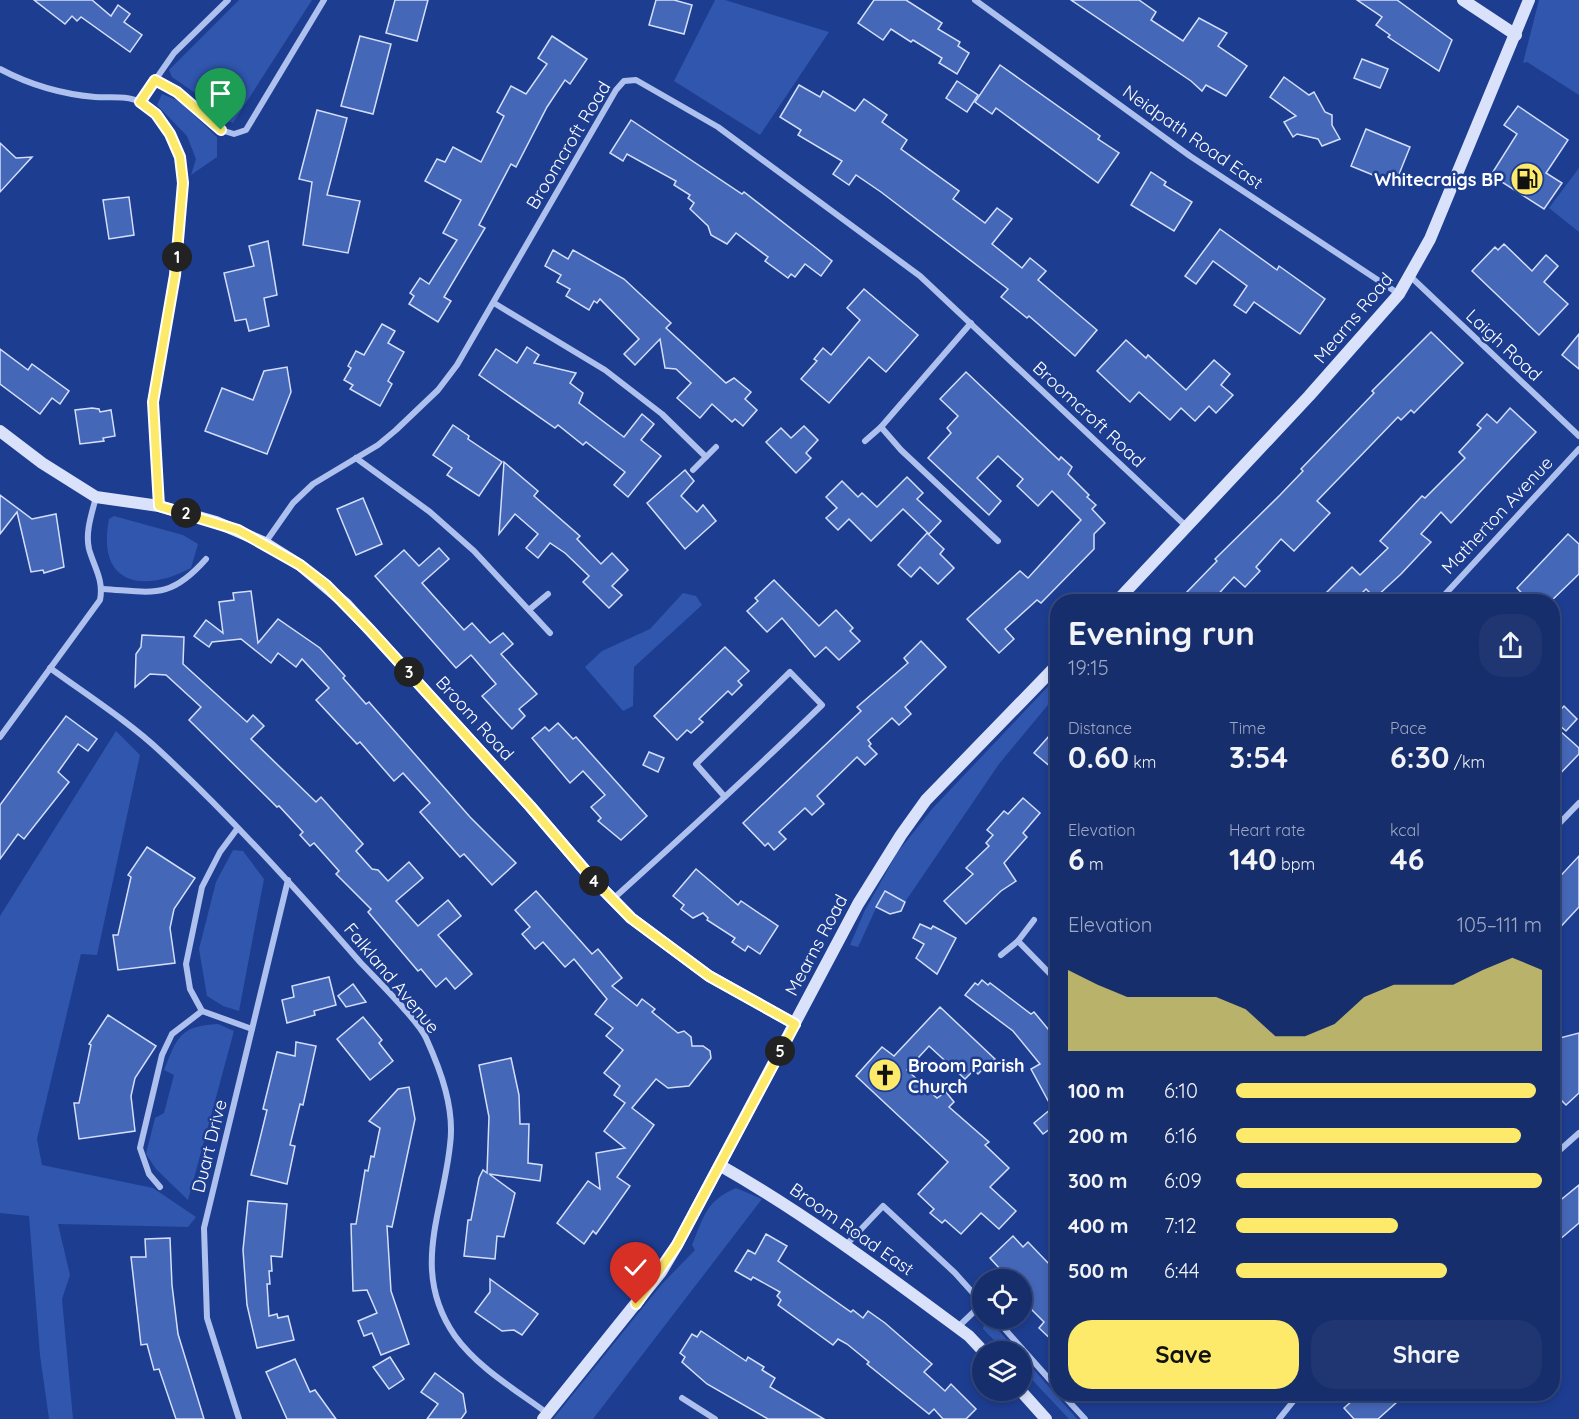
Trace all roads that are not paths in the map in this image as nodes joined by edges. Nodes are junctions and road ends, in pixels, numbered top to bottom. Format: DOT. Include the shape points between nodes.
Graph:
graph roads {
  1 [pos="228,0"];
  2 [pos="324,0"];
  3 [pos="975,0"];
  4 [pos="1463,0"];
  5 [pos="1529,0"];
  6 [pos="1516,35"];
  7 [pos="0,69"];
  8 [pos="155,80"];
  9 [pos="140,102"];
  10 [pos="1410,276"];
  11 [pos="1399,294"];
  12 [pos="494,303"];
  13 [pos="971,323"];
  14 [pos="881,427"];
  15 [pos="0,431"];
  16 [pos="1579,436"];
  17 [pos="865,441"];
  18 [pos="716,447"];
  19 [pos="1579,449"];
  20 [pos="706,457"];
  21 [pos="356,458"];
  22 [pos="693,470"];
  23 [pos="96,496"];
  24 [pos="159,506"];
  25 [pos="1186,526"];
  26 [pos="998,541"];
  27 [pos="265,543"];
  28 [pos="206,558"];
  29 [pos="102,589"];
  30 [pos="548,594"];
  31 [pos="1123,594"];
  32 [pos="1445,594"];
  33 [pos="530,609"];
  34 [pos="550,633"];
  35 [pos="50,668"];
  36 [pos="1050,672"];
  37 [pos="0,737"];
  38 [pos="725,797"];
  39 [pos="1579,803"];
  40 [pos="1560,823"];
  41 [pos="237,829"];
  42 [pos="288,880"];
  43 [pos="613,900"];
  44 [pos="1034,920"];
  45 [pos="1018,941"];
  46 [pos="1001,955"];
  47 [pos="1050,974"];
  48 [pos="202,1011"];
  49 [pos="795,1024"];
  50 [pos="252,1029"];
  51 [pos="1579,1133"];
  52 [pos="1560,1150"];
  53 [pos="721,1166"];
  54 [pos="160,1187"];
  55 [pos="847,1244"];
  56 [pos="972,1292"];
  57 [pos="972,1313"];
  58 [pos="958,1327"];
  59 [pos="1005,1329"];
  60 [pos="973,1341"];
  61 [pos="1050,1380"];
  62 [pos="682,1398"];
  63 [pos="1030,1401"];
  64 [pos="1068,1401"];
  65 [pos="1293,1401"];
  66 [pos="545,1416"];
  67 [pos="239,1419"];
  68 [pos="715,1419"];
  69 [pos="1046,1419"];
  70 [pos="1085,1419"];
  71 [pos="1279,1419"];
  1 -- 8 [label="street" via="193,33"];
  2 -- 8 [label="street" via="246,130 234,134 221,130 177,92"];
  3 -- 11 [label="street, Neidpath Road East" via="1190,156"];
  4 -- 6 [label="street"];
  5 -- 6 [label="street, Mearns Road"];
  6 -- 10 [label="street, Mearns Road" via="1453,189"];
  7 -- 9 [label="street" via="21,80 65,93"];
  8 -- 9 [label="street"];
  9 -- 24 [label="street" via="156,114 170,134 180,157 183,183 175,275 153,402"];
  10 -- 11 [label="street, Mearns Road"];
  10 -- 16 [label="street, Laigh Road"];
  11 -- 25 [label="street, Mearns Road" via="1324,381"];
  12 -- 13 [label="street, Broomcroft Road" via="616,90 624,81 636,80 699,115 758,155 920,276"];
  12 -- 20 [label="street" via="605,370 662,414"];
  12 -- 21 [label="street, Broomcroft Road" via="458,365 438,390 396,430"];
  13 -- 14 [label="street"];
  13 -- 25 [label="street, Broomcroft Road"];
  14 -- 17 [label="street"];
  14 -- 26 [label="street"];
  15 -- 23 [label="street"];
  18 -- 20 [label="street"];
  19 -- 32 [label="street, Matherton Avenue"];
  20 -- 22 [label="street"];
  21 -- 27 [label="street, Broomcroft Road" via="313,484 293,503"];
  21 -- 33 [label="street" via="430,512"];
  23 -- 24 [label="street, Broom Road"];
  23 -- 29 [label="street" via="88,548"];
  24 -- 27 [label="street, Broom Road" via="216,522"];
  25 -- 31 [label="street, Mearns Road"];
  27 -- 43 [label="street, Broom Road" via="300,565 346,604"];
  28 -- 29 [label="street" via="187,580 162,591"];
  29 -- 35 [label="street" via="100,600"];
  30 -- 33 [label="street"];
  33 -- 34 [label="street"];
  35 -- 37 [label="street"];
  35 -- 41 [label="street, Falkland Avenue" via="160,751"];
  36 -- 49 [label="street, Mearns Road" via="956,768 907,826 858,904"];
  38 -- 38 [label="street" via="822,705 790,672 696,764"];
  38 -- 43 [label="street"];
  39 -- 40 [label="street"];
  41 -- 42 [label="street, Falkland Avenue"];
  41 -- 48 [label="street" via="202,887 186,964 190,989"];
  42 -- 50 [label="street, Duart Drive"];
  42 -- 66 [label="street, Falkland Avenue" via="425,1035 449,1109 451,1144 433,1226 432,1263 438,1302 456,1337 480,1363"];
  43 -- 49 [label="street, Broom Road" via="641,927 693,965"];
  44 -- 45 [label="street"];
  45 -- 46 [label="street"];
  45 -- 47 [label="street"];
  48 -- 50 [label="street"];
  48 -- 54 [label="street" via="172,1034 162,1055 140,1148 149,1174"];
  49 -- 53 [label="street, Mearns Road"];
  50 -- 67 [label="street, Duart Drive" via="204,1228 207,1318"];
  51 -- 52 [label="street"];
  53 -- 55 [label="street, Broom Road East"];
  53 -- 66 [label="street, Mearns Road" via="661,1272"];
  55 -- 56 [label="street, Broom Road East" via="883,1206"];
  55 -- 58 [label="street, Broom Road East"];
  57 -- 58 [label="street, Broom Road East"];
  58 -- 60 [label="street, Broom Road East"];
  59 -- 61 [label="street"];
  62 -- 68 [label="street"];
  63 -- 69 [label="street"];
  64 -- 70 [label="street"];
  65 -- 71 [label="street"];
}
